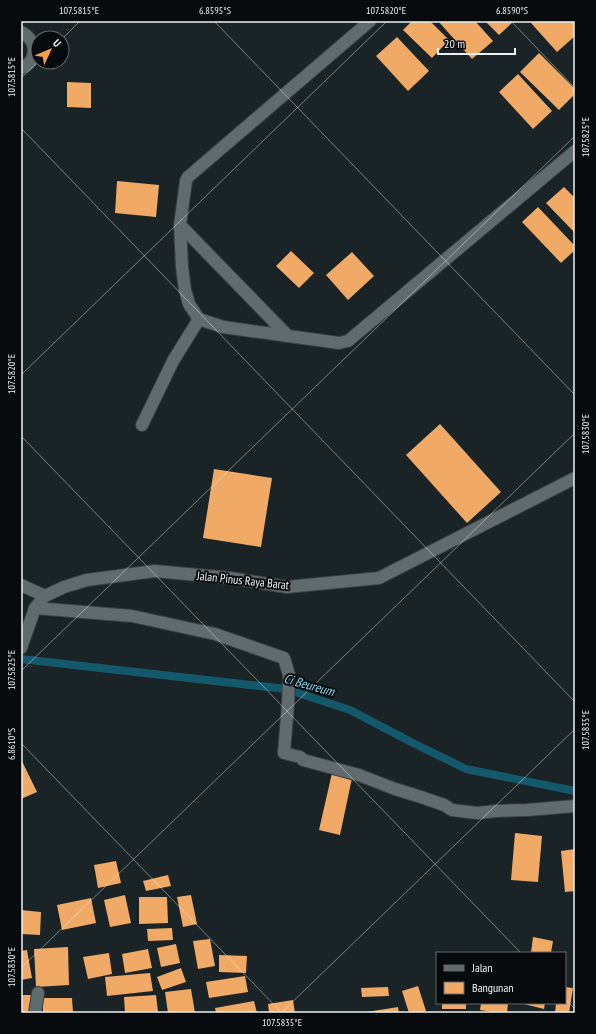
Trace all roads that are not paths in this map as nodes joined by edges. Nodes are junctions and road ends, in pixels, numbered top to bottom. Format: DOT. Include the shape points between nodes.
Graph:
graph roads {
  1 [pos="370,21"];
  2 [pos="21,32"];
  3 [pos="21,68"];
  4 [pos="575,151"];
  5 [pos="180,225"];
  6 [pos="199,319"];
  7 [pos="288,336"];
  8 [pos="142,425"];
  9 [pos="575,478"];
  10 [pos="21,585"];
  11 [pos="45,596"];
  12 [pos="33,614"];
  13 [pos="21,648"];
  14 [pos="575,806"];
  15 [pos="38,993"];
  16 [pos="35,1013"];
  1 -- 5 [label="street" via="188,177"];
  2 -- 3 [label="street" via="28,36 34,52 32,61"];
  4 -- 7 [label="street" via="348,341 339,343"];
  5 -- 6 [label="street" via="185,290 189,304"];
  5 -- 7 [label="street"];
  6 -- 7 [label="street" via="223,327"];
  6 -- 8 [label="street" via="173,361"];
  9 -- 11 [label="street, Jalan Pinus Raya Barat" via="379,578 287,587 230,578 155,571 87,580"];
  10 -- 11 [label="street"];
  11 -- 12 [label="street, Jalan Pinus Raya Barat"];
  12 -- 13 [label="street, Jalan Pinus Raya Barat"];
  12 -- 14 [label="street" via="132,616 215,634 284,658 289,675 284,753 303,760 358,775 395,790 444,804 452,810 477,813"];
  15 -- 16 [label="street"];
}
